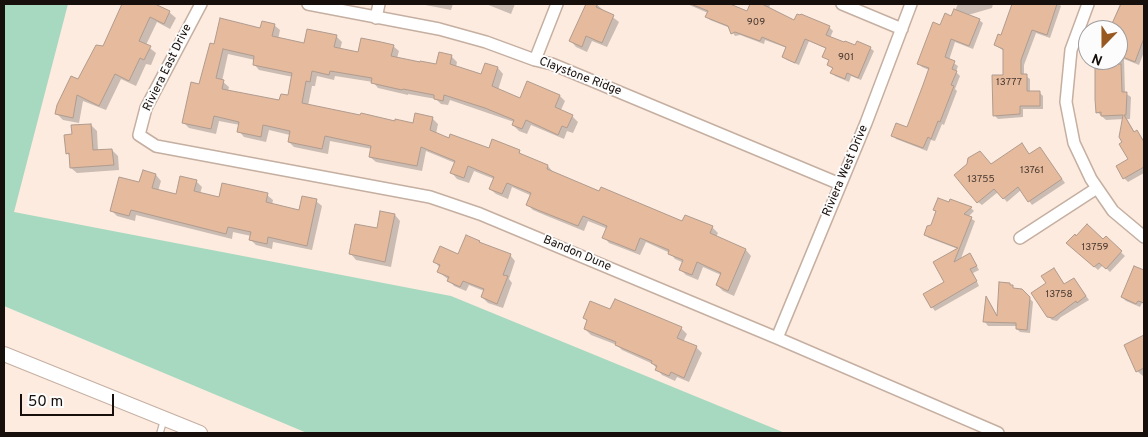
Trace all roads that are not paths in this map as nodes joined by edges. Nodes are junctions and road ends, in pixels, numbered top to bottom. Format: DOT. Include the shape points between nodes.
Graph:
graph roads {
  1 [pos="202,4"];
  2 [pos="308,4"];
  3 [pos="379,4"];
  4 [pos="557,4"];
  5 [pos="842,4"];
  6 [pos="911,4"];
  7 [pos="1088,4"];
  8 [pos="376,18"];
  9 [pos="902,30"];
  10 [pos="535,60"];
  11 [pos="139,135"];
  12 [pos="840,184"];
  13 [pos="1097,188"];
  14 [pos="1144,237"];
  15 [pos="1020,238"];
  16 [pos="777,338"];
  17 [pos="4,354"];
  18 [pos="164,419"];
  19 [pos="160,433"];
  20 [pos="200,433"];
  21 [pos="998,433"];
  1 -- 11 [label="street, Riviera East Drive" via="146,108"];
  2 -- 8 [label="street, Claystone Ridge"];
  3 -- 8 [label="street"];
  4 -- 10 [label="street"];
  5 -- 9 [label="street"];
  6 -- 9 [label="street, Riviera West Drive"];
  7 -- 13 [label="street" via="1071,50 1066,102 1074,143"];
  8 -- 10 [label="street, Claystone Ridge" via="439,29"];
  9 -- 12 [label="street, Riviera West Drive"];
  10 -- 12 [label="street, Claystone Ridge" via="552,64"];
  11 -- 16 [label="street, Bandon Dune" via="156,146 430,197 480,214"];
  12 -- 16 [label="street, Riviera West Drive"];
  13 -- 14 [label="street" via="1113,211"];
  13 -- 15 [label="street"];
  16 -- 21 [label="street, Bandon Dune"];
  17 -- 18 [label="street"];
  18 -- 19 [label="lane"];
  18 -- 20 [label="street"];
}
